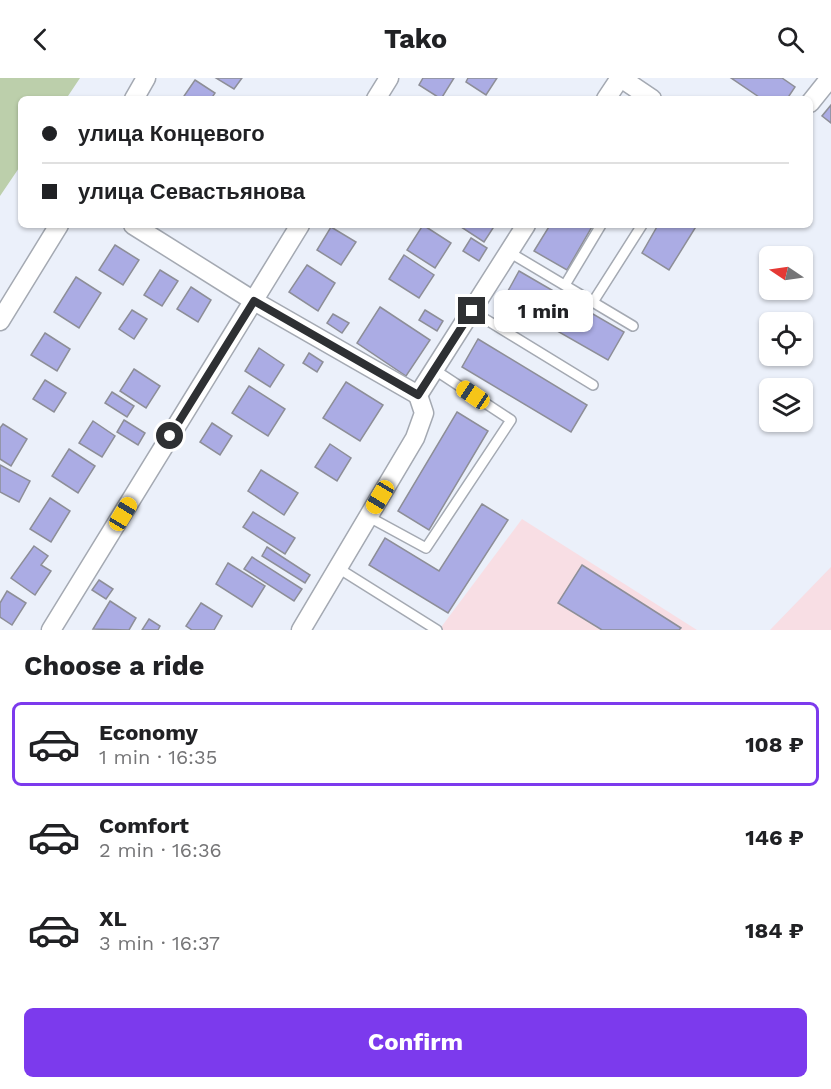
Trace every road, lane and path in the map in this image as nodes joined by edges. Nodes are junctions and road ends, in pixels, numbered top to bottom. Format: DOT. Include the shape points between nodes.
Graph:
graph roads {
  1 [pos="146,78"];
  2 [pos="389,78"];
  3 [pos="620,78"];
  4 [pos="831,78"];
  5 [pos="136,96"];
  6 [pos="378,96"];
  7 [pos="608,96"];
  8 [pos="647,96"];
  9 [pos="813,99"];
  10 [pos="57,228"];
  11 [pos="138,228"];
  12 [pos="298,228"];
  13 [pos="524,228"];
  14 [pos="599,228"];
  15 [pos="640,228"];
  16 [pos="509,252"];
  17 [pos="565,285"];
  18 [pos="254,301"];
  19 [pos="593,302"];
  20 [pos="472,311"];
  21 [pos="0,321"];
  22 [pos="633,326"];
  23 [pos="435,369"];
  24 [pos="593,385"];
  25 [pos="418,395"];
  26 [pos="369,517"];
  27 [pos="338,568"];
  28 [pos="51,630"];
  29 [pos="301,630"];
  30 [pos="437,630"];
  1 -- 5 [label="street"];
  2 -- 6 [label="street"];
  3 -- 7 [label="street"];
  3 -- 8 [label="street"];
  4 -- 9 [label="street"];
  10 -- 21 [label="street"];
  11 -- 18 [label="street"];
  12 -- 18 [label="street"];
  13 -- 16 [label="street"];
  14 -- 17 [label="lane"];
  15 -- 19 [label="lane"];
  16 -- 17 [label="lane"];
  16 -- 20 [label="street"];
  17 -- 19 [label="lane"];
  18 -- 25 [label="street"];
  18 -- 28 [label="street"];
  19 -- 22 [label="lane"];
  20 -- 23 [label="street"];
  20 -- 24 [label="lane"];
  23 -- 25 [label="street"];
  23 -- 26 [label="lane" via="511,420 426,548"];
  25 -- 26 [label="street" via="424,413 415,438"];
  26 -- 27 [label="street"];
  27 -- 29 [label="street"];
  27 -- 30 [label="lane"];
}
